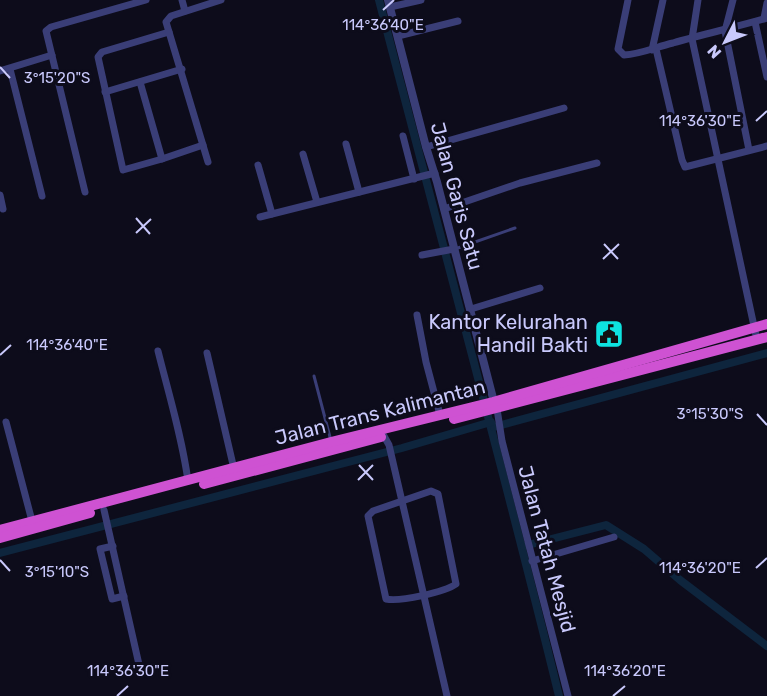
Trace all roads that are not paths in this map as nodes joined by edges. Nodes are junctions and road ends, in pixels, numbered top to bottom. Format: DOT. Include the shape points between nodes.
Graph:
graph roads {
  1 [pos="146,0"];
  2 [pos="182,0"];
  3 [pos="220,0"];
  4 [pos="421,0"];
  5 [pos="628,0"];
  6 [pos="663,0"];
  7 [pos="698,0"];
  8 [pos="733,0"];
  9 [pos="767,3"];
  10 [pos="389,4"];
  11 [pos="185,11"];
  12 [pos="766,18"];
  13 [pos="458,21"];
  14 [pos="755,22"];
  15 [pos="725,31"];
  16 [pos="169,32"];
  17 [pos="398,36"];
  18 [pos="692,39"];
  19 [pos="654,50"];
  20 [pos="52,55"];
  21 [pos="10,69"];
  22 [pos="182,69"];
  23 [pos="0,71"];
  24 [pos="767,77"];
  25 [pos="140,82"];
  26 [pos="105,92"];
  27 [pos="564,108"];
  28 [pos="403,136"];
  29 [pos="346,144"];
  30 [pos="203,145"];
  31 [pos="767,146"];
  32 [pos="426,147"];
  33 [pos="749,150"];
  34 [pos="303,154"];
  35 [pos="162,159"];
  36 [pos="717,160"];
  37 [pos="208,162"];
  38 [pos="597,163"];
  39 [pos="258,165"];
  40 [pos="424,176"];
  41 [pos="84,192"];
  42 [pos="359,192"];
  43 [pos="0,195"];
  44 [pos="42,196"];
  45 [pos="317,202"];
  46 [pos="3,209"];
  47 [pos="444,209"];
  48 [pos="272,213"];
  49 [pos="260,217"];
  50 [pos="515,228"];
  51 [pos="451,249"];
  52 [pos="422,255"];
  53 [pos="540,288"];
  54 [pos="471,309"];
  55 [pos="417,315"];
  56 [pos="767,324"];
  57 [pos="753,327"];
  58 [pos="732,333"];
  59 [pos="762,338"];
  60 [pos="735,346"];
  61 [pos="158,351"];
  62 [pos="207,353"];
  63 [pos="314,376"];
  64 [pos="495,406"];
  65 [pos="472,411"];
  66 [pos="440,415"];
  67 [pos="6,422"];
  68 [pos="386,440"];
  69 [pos="332,442"];
  70 [pos="282,460"];
  71 [pos="234,469"];
  72 [pos="188,481"];
  73 [pos="403,501"];
  74 [pos="106,515"];
  75 [pos="32,521"];
  76 [pos="0,530"];
  77 [pos="614,537"];
  78 [pos="0,538"];
  79 [pos="113,546"];
  80 [pos="532,561"];
  81 [pos="424,594"];
  82 [pos="124,596"];
  83 [pos="140,669"];
  84 [pos="447,696"];
  85 [pos="568,696"];
  1 -- 20 [label="street" via="51,27 46,31"];
  2 -- 11 [label="street"];
  3 -- 11 [label="street"];
  4 -- 10 [label="street"];
  5 -- 19 [label="street" via="620,52 626,55"];
  6 -- 19 [label="street"];
  7 -- 18 [label="street"];
  8 -- 15 [label="street"];
  9 -- 12 [label="street"];
  10 -- 17 [label="street, Jalan Garis Satu"];
  11 -- 16 [label="street" via="168,18"];
  12 -- 14 [label="street"];
  13 -- 17 [label="street"];
  14 -- 15 [label="street"];
  14 -- 24 [label="street"];
  15 -- 18 [label="street"];
  15 -- 33 [label="street"];
  16 -- 22 [label="street"];
  16 -- 26 [label="street" via="98,55"];
  17 -- 32 [label="street, Jalan Garis Satu"];
  18 -- 19 [label="street"];
  18 -- 36 [label="street"];
  19 -- 36 [label="street" via="684,166"];
  20 -- 21 [label="street"];
  20 -- 41 [label="street"];
  21 -- 23 [label="street"];
  21 -- 44 [label="street"];
  22 -- 25 [label="street"];
  22 -- 30 [label="street"];
  25 -- 26 [label="street"];
  25 -- 35 [label="street"];
  26 -- 35 [label="street" via="123,170"];
  27 -- 32 [label="street"];
  28 -- 40 [label="street"];
  29 -- 42 [label="street"];
  30 -- 35 [label="street"];
  30 -- 37 [label="street"];
  31 -- 33 [label="street"];
  32 -- 40 [label="street, Jalan Garis Satu"];
  33 -- 36 [label="street"];
  34 -- 45 [label="street"];
  36 -- 57 [label="street"];
  38 -- 47 [label="street" via="520,183"];
  39 -- 48 [label="street"];
  40 -- 42 [label="street"];
  40 -- 47 [label="street, Jalan Garis Satu"];
  42 -- 45 [label="street"];
  43 -- 46 [label="street"];
  45 -- 48 [label="street"];
  47 -- 51 [label="street, Jalan Garis Satu"];
  48 -- 49 [label="street"];
  50 -- 51 [label="lane"];
  51 -- 52 [label="street"];
  51 -- 54 [label="street, Jalan Garis Satu"];
  53 -- 54 [label="street"];
  54 -- 64 [label="street, Jalan Garis Satu"];
  55 -- 66 [label="street"];
  56 -- 57 [label="highway, Jalan Trans Kalimantan"];
  57 -- 58 [label="highway, Jalan Trans Kalimantan"];
  57 -- 59 [label="street"];
  58 -- 60 [label="highway"];
  58 -- 64 [label="highway, Jalan Trans Kalimantan"];
  59 -- 60 [label="highway, Jalan Trans Kalimantan"];
  60 -- 64 [label="highway, Jalan Trans Kalimantan"];
  61 -- 72 [label="street" via="180,432"];
  62 -- 71 [label="street"];
  63 -- 69 [label="lane"];
  64 -- 65 [label="highway, Jalan Trans Kalimantan"];
  64 -- 80 [label="street, Jalan Tatah Mesjid"];
  65 -- 66 [label="highway, Jalan Trans Kalimantan"];
  65 -- 68 [label="highway, Jalan Trans Kalimantan"];
  66 -- 69 [label="highway, Jalan Trans Kalimantan"];
  67 -- 75 [label="street"];
  68 -- 70 [label="highway, Jalan Trans Kalimantan"];
  68 -- 73 [label="street"];
  69 -- 70 [label="highway, Jalan Trans Kalimantan"];
  70 -- 71 [label="highway, Jalan Trans Kalimantan"];
  70 -- 74 [label="highway, Jalan Trans Kalimantan"];
  71 -- 72 [label="highway, Jalan Trans Kalimantan"];
  72 -- 75 [label="highway, Jalan Trans Kalimantan"];
  73 -- 81 [label="street"];
  73 -- 81 [label="street" via="431,492 438,494 456,584"];
  73 -- 81 [label="street" via="368,516 384,596 389,600"];
  74 -- 78 [label="highway, Jalan Trans Kalimantan"];
  74 -- 79 [label="street"];
  75 -- 76 [label="highway, Jalan Trans Kalimantan"];
  77 -- 80 [label="street"];
  79 -- 82 [label="street"];
  79 -- 82 [label="street" via="100,549 112,598"];
  80 -- 85 [label="street, Jalan Tatah Mesjid"];
  81 -- 84 [label="street"];
  82 -- 83 [label="street"];
}
